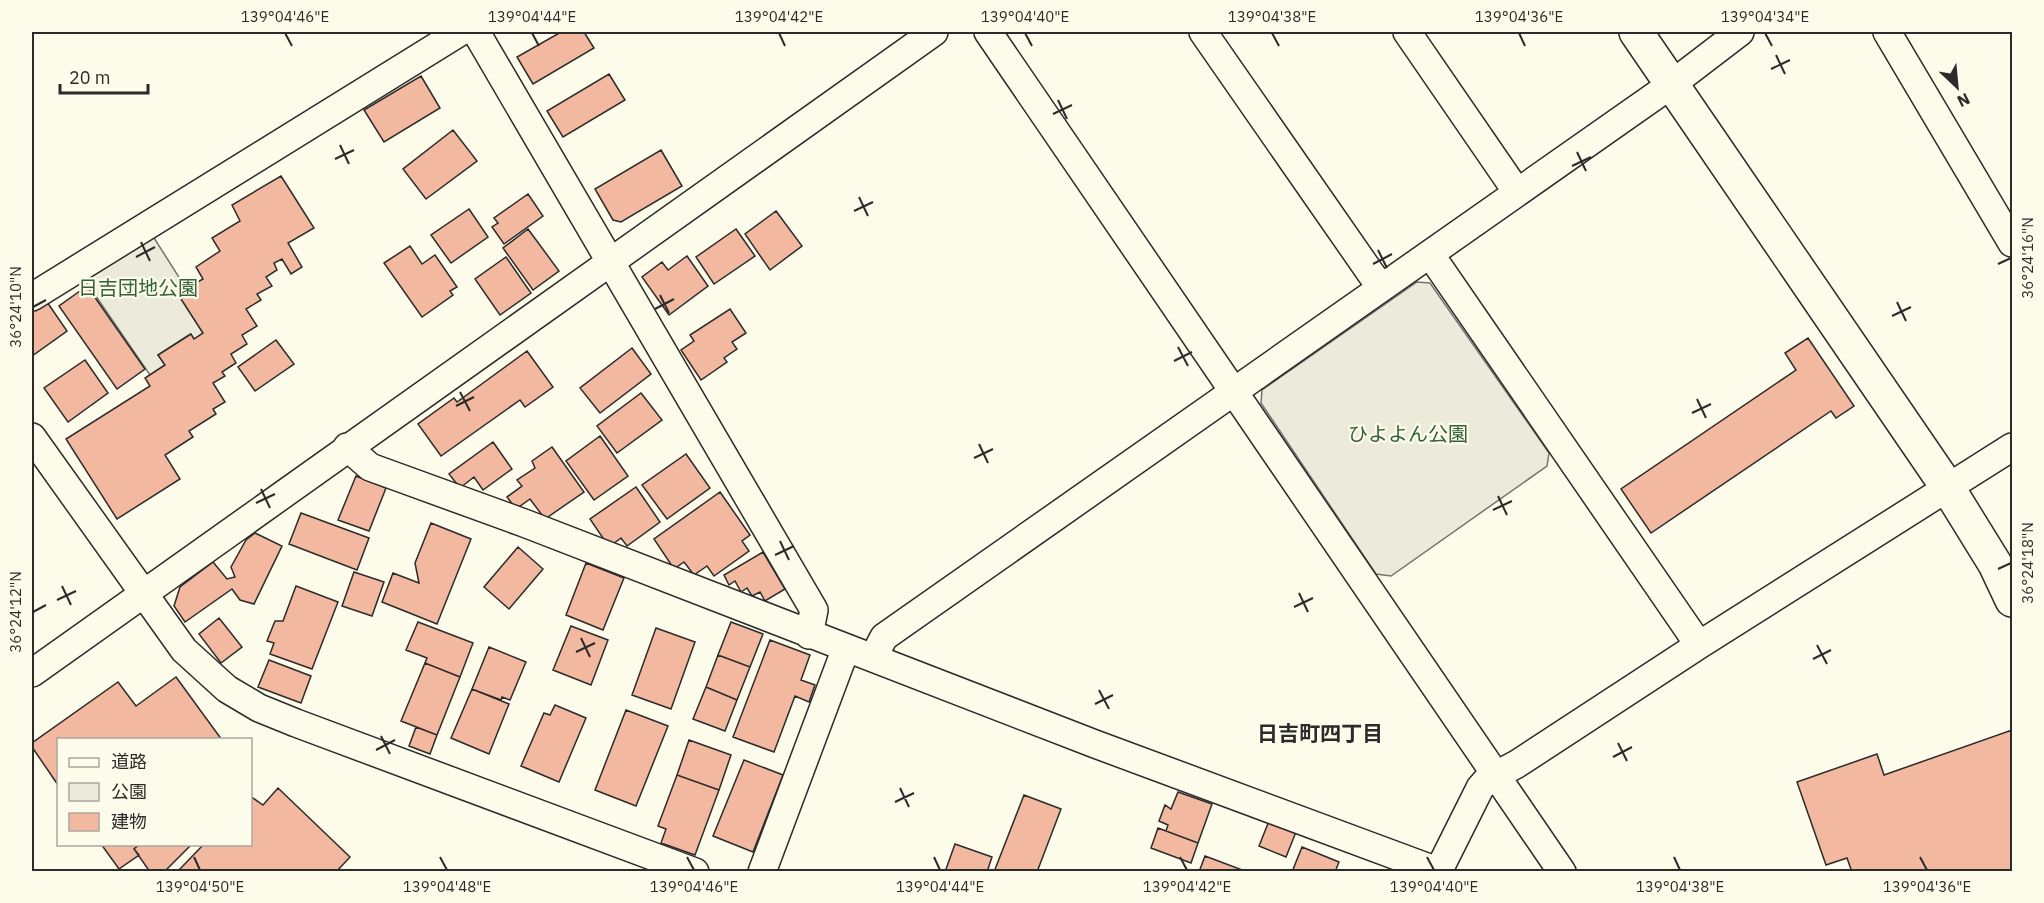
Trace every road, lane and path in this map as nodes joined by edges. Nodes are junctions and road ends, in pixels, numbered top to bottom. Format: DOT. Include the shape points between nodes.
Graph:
graph roads {
  1 [pos="460,32"];
  2 [pos="476,32"];
  3 [pos="934,32"];
  4 [pos="988,32"];
  5 [pos="1203,32"];
  6 [pos="1407,32"];
  7 [pos="1636,32"];
  8 [pos="1740,32"];
  9 [pos="1887,32"];
  10 [pos="1672,84"];
  11 [pos="1517,192"];
  12 [pos="2013,243"];
  13 [pos="1430,254"];
  14 [pos="611,259"];
  15 [pos="1381,288"];
  16 [pos="32,297"];
  17 [pos="1235,390"];
  18 [pos="32,437"];
  19 [pos="347,447"];
  20 [pos="2013,447"];
  21 [pos="1948,488"];
  22 [pos="142,594"];
  23 [pos="2013,600"];
  24 [pos="809,635"];
  25 [pos="1699,645"];
  26 [pos="846,648"];
  27 [pos="873,658"];
  28 [pos="32,673"];
  29 [pos="1496,775"];
  30 [pos="1438,871"];
  31 [pos="694,872"];
  32 [pos="762,872"];
  33 [pos="1562,872"];
  1 -- 16 [label="street"];
  2 -- 14 [label="street"];
  3 -- 14 [label="street"];
  4 -- 17 [label="street"];
  5 -- 15 [label="street"];
  6 -- 11 [label="street"];
  7 -- 10 [label="street"];
  8 -- 10 [label="street"];
  9 -- 12 [label="street"];
  10 -- 11 [label="street"];
  10 -- 21 [label="street"];
  11 -- 13 [label="street"];
  13 -- 15 [label="street"];
  13 -- 25 [label="street"];
  14 -- 19 [label="street"];
  14 -- 24 [label="street" via="814,610"];
  15 -- 17 [label="street"];
  17 -- 27 [label="street" via="884,637"];
  17 -- 29 [label="street"];
  18 -- 22 [label="street"];
  19 -- 22 [label="street"];
  19 -- 24 [label="street" via="370,467"];
  20 -- 21 [label="street"];
  21 -- 23 [label="street"];
  21 -- 25 [label="street"];
  22 -- 28 [label="street"];
  22 -- 31 [label="street" via="184,651 204,671 259,708"];
  24 -- 26 [label="street"];
  25 -- 29 [label="street"];
  26 -- 27 [label="street"];
  26 -- 32 [label="street"];
  27 -- 30 [label="street"];
  29 -- 30 [label="street" via="1480,788"];
  29 -- 33 [label="street"];
}
